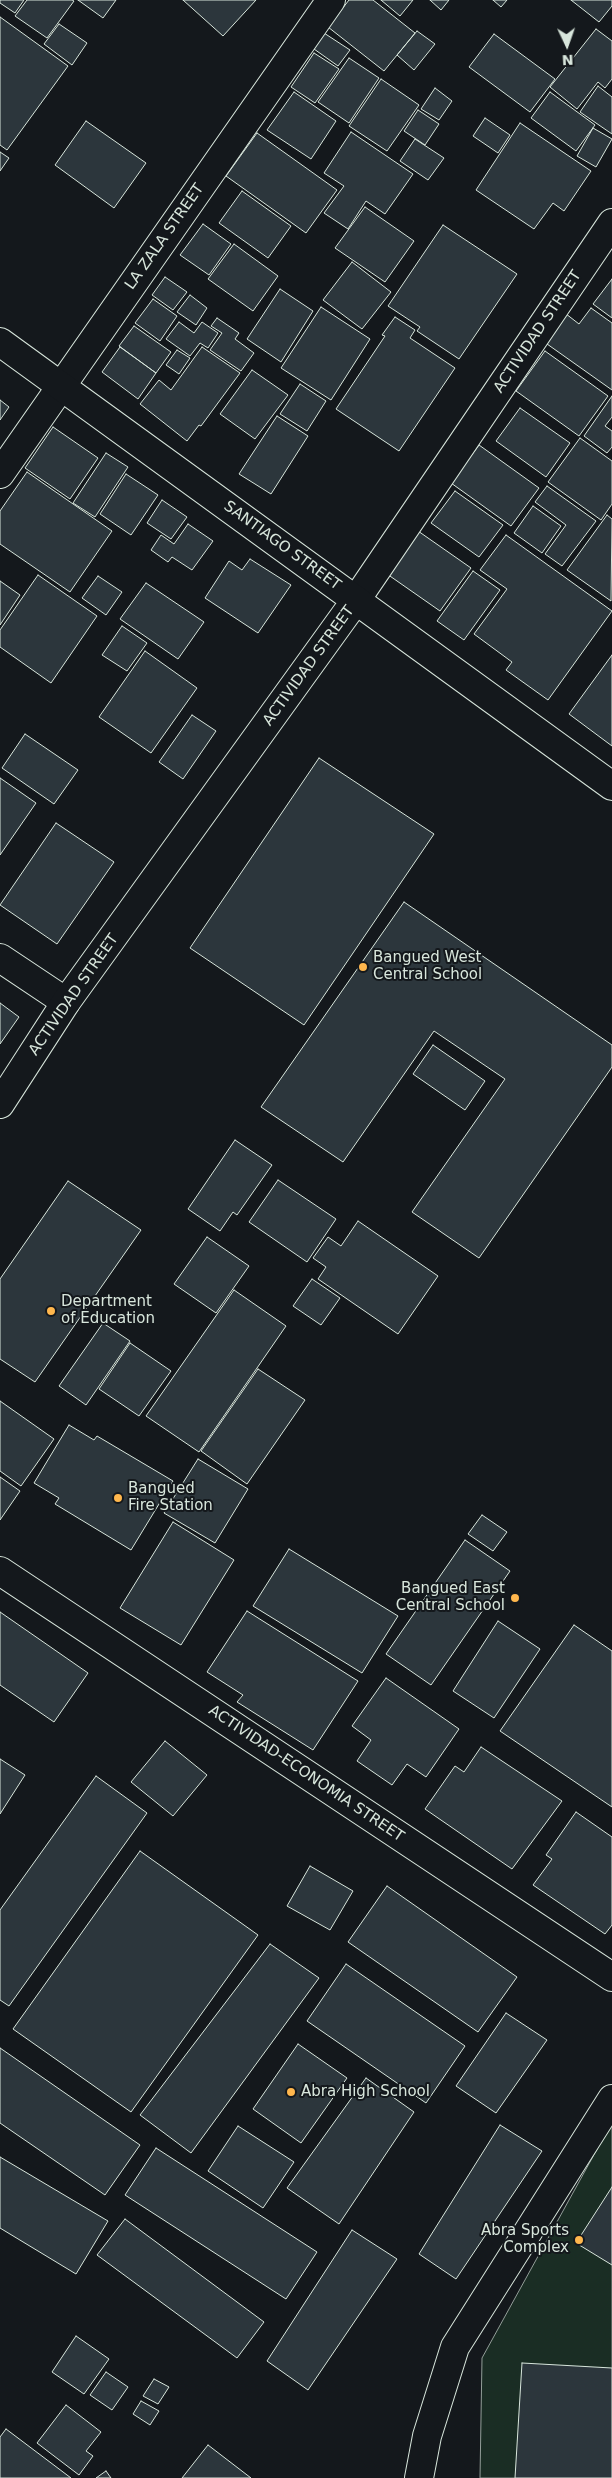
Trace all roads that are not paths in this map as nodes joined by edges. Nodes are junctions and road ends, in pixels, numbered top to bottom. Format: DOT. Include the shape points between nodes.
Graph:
graph roads {
  1 [pos="331,0"];
  2 [pos="612,222"];
  3 [pos="0,342"];
  4 [pos="61,386"];
  5 [pos="0,474"];
  6 [pos="356,600"];
  7 [pos="612,786"];
  8 [pos="0,958"];
  9 [pos="66,1002"];
  10 [pos="0,1104"];
  11 [pos="0,1571"];
  12 [pos="612,1978"];
  13 [pos="612,2099"];
  14 [pos="418,2478"];
  1 -- 4 [label="street, LA ZALA STREET"];
  2 -- 6 [label="street, ACTIVIDAD STREET"];
  3 -- 4 [label="street, SANTIAGO STREET"];
  4 -- 5 [label="street, LA ZALA STREET"];
  4 -- 6 [label="street, SANTIAGO STREET"];
  6 -- 7 [label="street, SANTIAGO STREET"];
  6 -- 9 [label="street, ACTIVIDAD STREET"];
  8 -- 9 [label="street"];
  9 -- 10 [label="street, ACTIVIDAD STREET"];
  11 -- 12 [label="street, ACTIVIDAD-ECONOMIA STREET"];
  13 -- 14 [label="street" via="455,2347 427,2436"];
}
